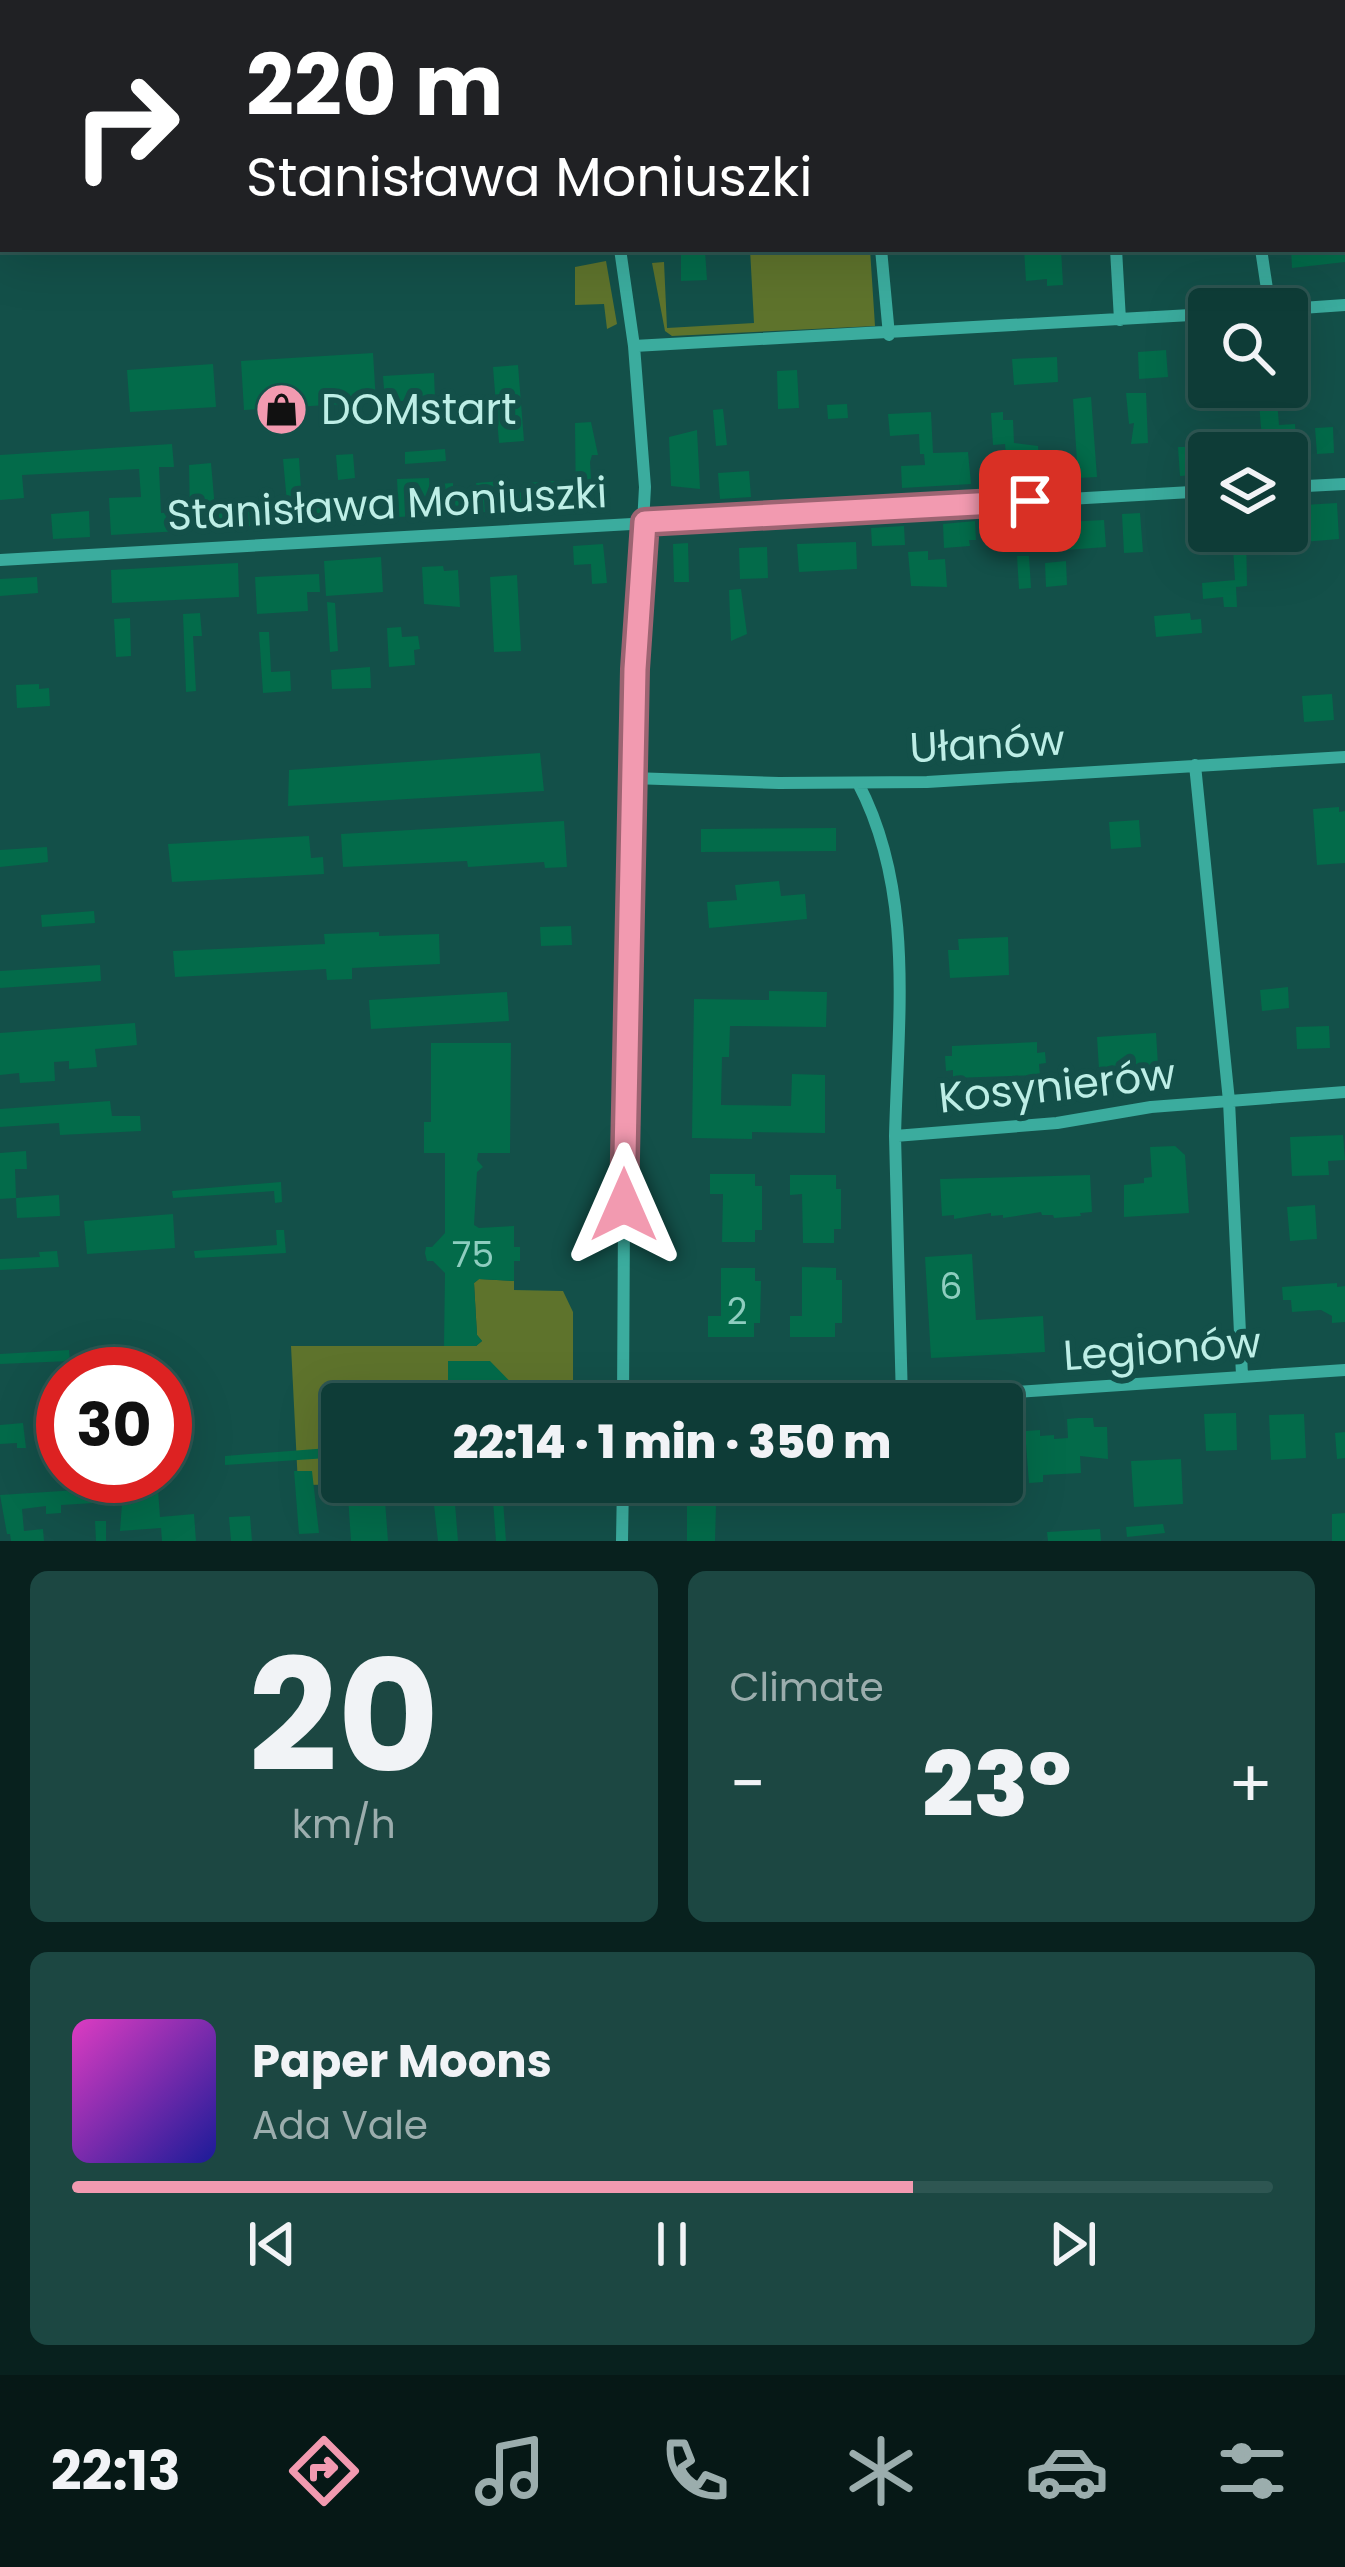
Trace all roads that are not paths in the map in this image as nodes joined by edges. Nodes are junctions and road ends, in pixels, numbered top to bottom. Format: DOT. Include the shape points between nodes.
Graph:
graph roads {
  1 [pos="620,252"];
  2 [pos="881,252"];
  3 [pos="1117,252"];
  4 [pos="1261,252"];
  5 [pos="1267,288"];
  6 [pos="1345,305"];
  7 [pos="1308,308"];
  8 [pos="1188,315"];
  9 [pos="1120,320"];
  10 [pos="889,335"];
  11 [pos="634,346"];
  12 [pos="1345,484"];
  13 [pos="1308,486"];
  14 [pos="1188,492"];
  15 [pos="645,522"];
  16 [pos="0,560"];
  17 [pos="1345,758"];
  18 [pos="1195,765"];
  19 [pos="632,778"];
  20 [pos="858,783"];
  21 [pos="1345,1092"];
  22 [pos="1229,1101"];
  23 [pos="895,1136"];
  24 [pos="1345,1370"];
  25 [pos="1242,1376"];
  26 [pos="623,1383"];
  27 [pos="902,1383"];
  28 [pos="1023,1391"];
  29 [pos="622,1503"];
  30 [pos="622,1541"];
  1 -- 11 [label="street"];
  2 -- 10 [label="street"];
  3 -- 9 [label="street"];
  4 -- 5 [label="street"];
  6 -- 7 [label="street"];
  8 -- 9 [label="street"];
  9 -- 10 [label="street"];
  10 -- 11 [label="street"];
  11 -- 15 [label="street"];
  12 -- 13 [label="street"];
  14 -- 15 [label="street, Stanisława Moniuszki"];
  15 -- 16 [label="street, Stanisława Moniuszki"];
  15 -- 19 [label="street"];
  17 -- 18 [label="street, Ułanów"];
  18 -- 20 [label="street, Ułanów"];
  18 -- 22 [label="street"];
  19 -- 20 [label="street, Ułanów"];
  19 -- 26 [label="street"];
  20 -- 23 [label="street" via="878,821 900,936"];
  21 -- 22 [label="street, Kosynierów"];
  22 -- 23 [label="street, Kosynierów"];
  22 -- 25 [label="street"];
  23 -- 27 [label="street, Kosynierów"];
  24 -- 25 [label="street, Legionów"];
  25 -- 28 [label="street, Legionów"];
  29 -- 30 [label="street"];
}
